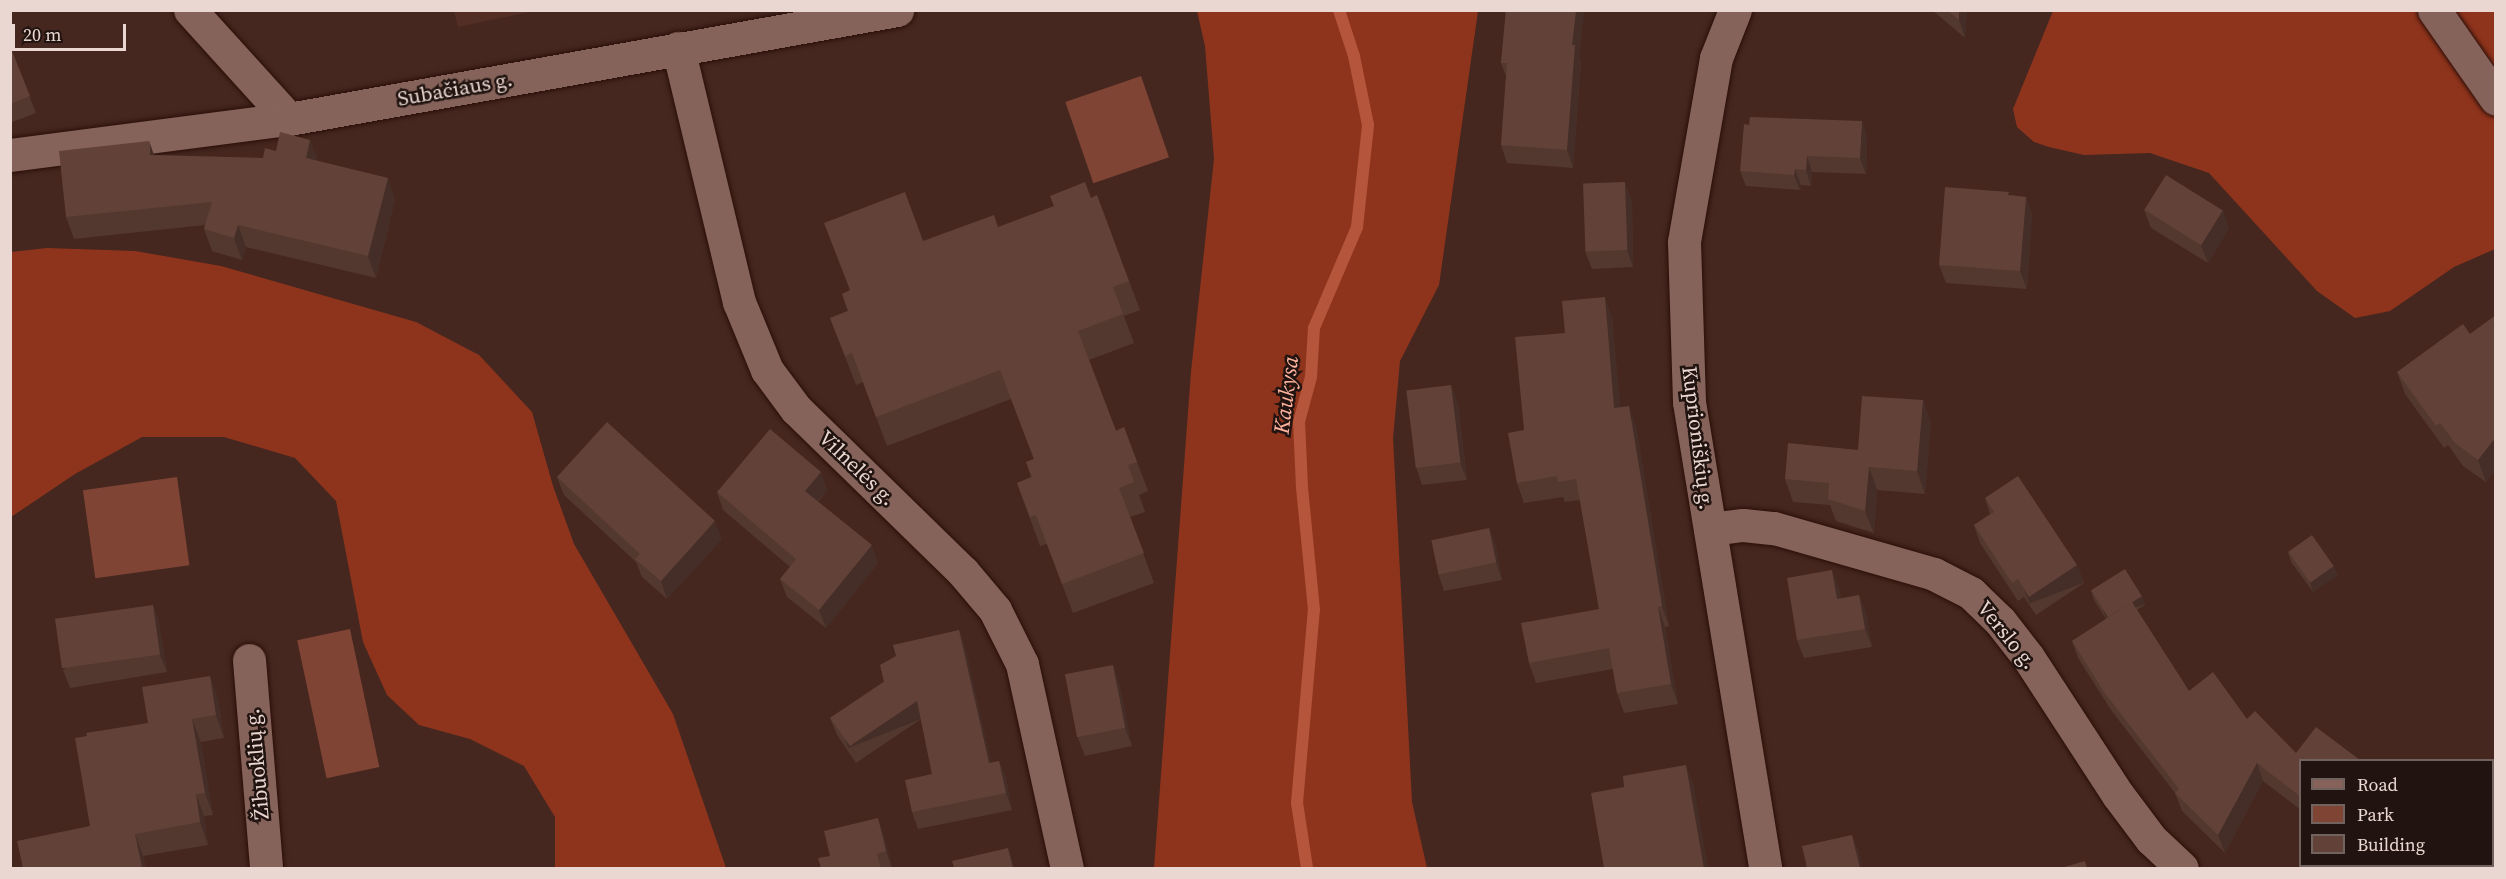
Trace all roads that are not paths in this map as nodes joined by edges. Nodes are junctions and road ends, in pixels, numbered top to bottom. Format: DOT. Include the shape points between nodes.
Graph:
graph roads {
  1 [pos="190,10"];
  2 [pos="897,10"];
  3 [pos="1735,10"];
  4 [pos="2434,10"];
  5 [pos="678,48"];
  6 [pos="2496,99"];
  7 [pos="289,119"];
  8 [pos="10,155"];
  9 [pos="1710,530"];
  10 [pos="249,660"];
  11 [pos="266,868"];
  12 [pos="1067,868"];
  13 [pos="1765,868"];
  14 [pos="2182,868"];
  1 -- 7 [label="street"];
  2 -- 5 [label="street, Subačiaus g."];
  3 -- 9 [label="street, Kuprioniškių g." via="1716,58 1684,242 1689,402"];
  4 -- 6 [label="street"];
  5 -- 7 [label="street, Subačiaus g."];
  5 -- 12 [label="street, Vilnelės g." via="739,302 766,370 796,409 963,572 995,610 1022,664"];
  7 -- 8 [label="street, Subačiaus g."];
  9 -- 13 [label="street, Kuprioniškių g."];
  9 -- 14 [label="street, Verslo g." via="1743,525 1774,528 1934,574 1971,593 2000,621 2028,657 2151,839"];
  10 -- 11 [label="street, Žibuoklių g."];
}
